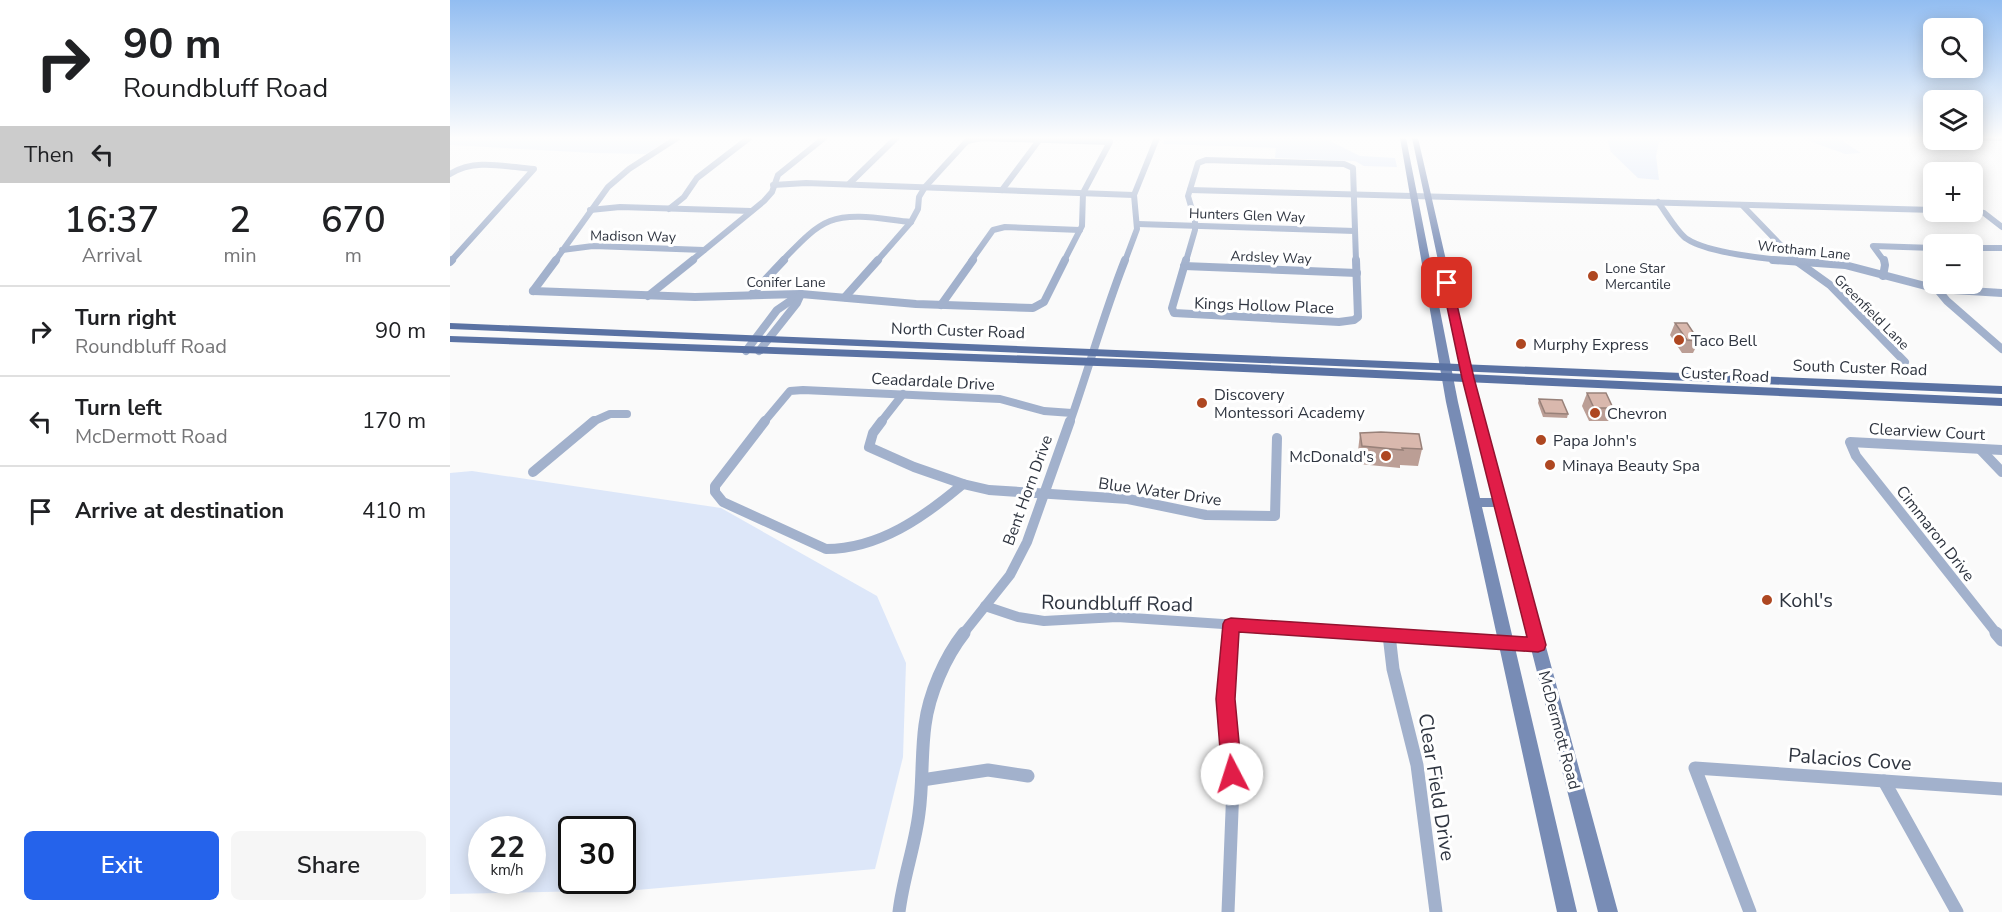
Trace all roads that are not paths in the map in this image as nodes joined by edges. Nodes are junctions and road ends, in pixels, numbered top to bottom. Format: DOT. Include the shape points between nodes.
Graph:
graph roads {
  1 [pos="524,181"];
  2 [pos="615,181"];
  3 [pos="695,181"];
  4 [pos="776,181"];
  5 [pos="853,181"];
  6 [pos="931,181"];
  7 [pos="1009,181"];
  8 [pos="1090,181"];
  9 [pos="1140,181"];
  10 [pos="1193,181"];
  11 [pos="1354,181"];
  12 [pos="1411,181"];
  13 [pos="1425,181"];
  14 [pos="849,184"];
  15 [pos="774,185"];
  16 [pos="925,187"];
  17 [pos="1002,190"];
  18 [pos="1190,190"];
  19 [pos="1083,193"];
  20 [pos="1134,195"];
  21 [pos="1355,195"];
  22 [pos="1414,197"];
  23 [pos="1428,197"];
  24 [pos="1658,202"];
  25 [pos="1743,206"];
  26 [pos="669,209"];
  27 [pos="590,210"];
  28 [pos="1923,210"];
  29 [pos="751,211"];
  30 [pos="1983,213"];
  31 [pos="911,222"];
  32 [pos="1138,224"];
  33 [pos="1195,225"];
  34 [pos="2002,227"];
  35 [pos="1080,230"];
  36 [pos="1355,231"];
  37 [pos="1923,248"];
  38 [pos="1983,248"];
  39 [pos="2002,248"];
  40 [pos="562,250"];
  41 [pos="704,250"];
  42 [pos="1426,259"];
  43 [pos="1442,260"];
  44 [pos="1795,260"];
  45 [pos="450,262"];
  46 [pos="1184,266"];
  47 [pos="1357,273"];
  48 [pos="1883,276"];
  49 [pos="1923,286"];
  50 [pos="1983,291"];
  51 [pos="2002,292"];
  52 [pos="801,294"];
  53 [pos="1942,294"];
  54 [pos="751,295"];
  55 [pos="648,296"];
  56 [pos="845,297"];
  57 [pos="941,305"];
  58 [pos="450,326"];
  59 [pos="450,339"];
  60 [pos="757,339"];
  61 [pos="770,339"];
  62 [pos="2001,348"];
  63 [pos="746,351"];
  64 [pos="759,351"];
  65 [pos="1092,357"];
  66 [pos="1905,362"];
  67 [pos="1446,372"];
  68 [pos="1467,373"];
  69 [pos="2002,390"];
  70 [pos="903,394"];
  71 [pos="2002,402"];
  72 [pos="1072,413"];
  73 [pos="627,414"];
  74 [pos="1277,438"];
  75 [pos="1850,442"];
  76 [pos="1980,449"];
  77 [pos="2002,450"];
  78 [pos="533,472"];
  79 [pos="2002,472"];
  80 [pos="963,484"];
  81 [pos="1043,495"];
  82 [pos="1474,502"];
  83 [pos="1501,503"];
  84 [pos="985,606"];
  85 [pos="1231,624"];
  86 [pos="1389,634"];
  87 [pos="2002,640"];
  88 [pos="1506,642"];
  89 [pos="1538,645"];
  90 [pos="1028,776"];
  91 [pos="922,780"];
  92 [pos="1884,781"];
  93 [pos="2002,789"];
  94 [pos="899,912"];
  95 [pos="1228,912"];
  96 [pos="1436,912"];
  97 [pos="1566,912"];
  98 [pos="1608,912"];
  99 [pos="1750,912"];
  100 [pos="1957,912"];
  1 -- 45 [label="street"];
  2 -- 27 [label="street"];
  3 -- 26 [label="street"];
  4 -- 15 [label="street"];
  5 -- 14 [label="street"];
  6 -- 16 [label="street"];
  7 -- 17 [label="street"];
  8 -- 19 [label="street"];
  9 -- 20 [label="street, Bent Horn Drive"];
  10 -- 18 [label="street"];
  11 -- 21 [label="street"];
  12 -- 22 [label="main road, McDermott Road"];
  13 -- 23 [label="main road, McDermott Road"];
  14 -- 15 [label="street"];
  14 -- 16 [label="street"];
  15 -- 29 [label="street" via="764,201"];
  16 -- 17 [label="street"];
  16 -- 31 [label="street"];
  17 -- 19 [label="street"];
  18 -- 21 [label="street"];
  18 -- 33 [label="street" via="1188,201"];
  19 -- 20 [label="street"];
  19 -- 35 [label="street"];
  20 -- 32 [label="street, Bent Horn Drive"];
  21 -- 22 [label="street"];
  21 -- 36 [label="street"];
  22 -- 23 [label="street"];
  22 -- 42 [label="main road, McDermott Road"];
  23 -- 24 [label="street"];
  23 -- 43 [label="main road, McDermott Road"];
  24 -- 25 [label="street"];
  24 -- 44 [label="street, Wrotham Lane" via="1686,239 1749,256"];
  25 -- 28 [label="street"];
  25 -- 44 [label="street, Greenfield Lane"];
  26 -- 27 [label="street"];
  26 -- 29 [label="street"];
  27 -- 40 [label="street"];
  29 -- 41 [label="street"];
  30 -- 34 [label="street"];
  31 -- 54 [label="street" via="829,221"];
  31 -- 56 [label="street"];
  32 -- 33 [label="street, Hunters Glen Way"];
  32 -- 65 [label="street, Bent Horn Drive"];
  33 -- 36 [label="street, Hunters Glen Way"];
  33 -- 46 [label="street"];
  35 -- 57 [label="street" via="990,232"];
  35 -- 57 [label="street, Conifer Lane" via="1046,300 1038,307"];
  36 -- 47 [label="street"];
  37 -- 48 [label="street" via="1873,246 1886,262"];
  38 -- 39 [label="street"];
  40 -- 41 [label="street, Madison Way" via="593,246"];
  40 -- 55 [label="street, Conifer Lane" via="533,291"];
  41 -- 55 [label="street"];
  42 -- 43 [label="main road"];
  42 -- 67 [label="main road, McDermott Road"];
  43 -- 68 [label="main road, McDermott Road"];
  44 -- 48 [label="street, Wrotham Lane" via="1845,265"];
  44 -- 66 [label="street, Greenfield Lane" via="1830,285"];
  46 -- 47 [label="street, Ardsley Way"];
  46 -- 47 [label="street, Kings Hollow Place" via="1174,313 1215,316 1354,320 1359,314"];
  48 -- 49 [label="street, Wrotham Lane"];
  50 -- 51 [label="street, Wrotham Lane"];
  52 -- 54 [label="street, Conifer Lane"];
  52 -- 56 [label="street, Conifer Lane"];
  52 -- 60 [label="street" via="777,310"];
  52 -- 61 [label="street"];
  53 -- 62 [label="street"];
  54 -- 55 [label="street, Conifer Lane"];
  56 -- 57 [label="street, Conifer Lane"];
  58 -- 60 [label="main road, North Custer Road"];
  59 -- 63 [label="main road, North Custer Road"];
  60 -- 61 [label="main road, North Custer Road"];
  60 -- 63 [label="street"];
  61 -- 64 [label="street"];
  61 -- 65 [label="main road, North Custer Road"];
  63 -- 64 [label="main road, North Custer Road"];
  64 -- 65 [label="main road, North Custer Road"];
  65 -- 67 [label="main road, North Custer Road"];
  65 -- 72 [label="street, Bent Horn Drive"];
  67 -- 68 [label="main road, Custer Road"];
  67 -- 82 [label="main road, McDermott Road"];
  68 -- 69 [label="main road, South Custer Road"];
  68 -- 71 [label="main road, Custer Road"];
  68 -- 83 [label="main road, McDermott Road"];
  70 -- 72 [label="street, Ceadardale Drive" via="1000,399 1044,411"];
  70 -- 80 [label="street, Blue Water Drive" via="873,433 869,447"];
  70 -- 80 [label="street, Ceadardale Drive" via="790,392 715,492 723,502 838,551 910,524 937,508"];
  72 -- 81 [label="street, Bent Horn Drive"];
  73 -- 78 [label="street" via="597,418"];
  74 -- 81 [label="street, Blue Water Drive" via="1275,516 1206,515 1128,499"];
  75 -- 76 [label="street, Clearview Court"];
  75 -- 87 [label="street, Cimmaron Drive"];
  76 -- 77 [label="street, Clearview Court"];
  76 -- 79 [label="street"];
  80 -- 81 [label="street, Blue Water Drive"];
  81 -- 84 [label="street, Bent Horn Drive" via="1022,555"];
  82 -- 83 [label="main road"];
  82 -- 88 [label="main road, McDermott Road"];
  83 -- 89 [label="main road, McDermott Road"];
  84 -- 85 [label="street, Roundbluff Road" via="1044,621 1117,617"];
  84 -- 91 [label="street, Bent Horn Drive" via="953,647 938,680 925,723"];
  85 -- 86 [label="street, Roundbluff Road"];
  85 -- 95 [label="street" via="1225,699 1233,786"];
  86 -- 88 [label="street, Roundbluff Road"];
  86 -- 96 [label="street, Clear Field Drive" via="1393,669 1417,765"];
  88 -- 89 [label="street, Roundbluff Road"];
  88 -- 97 [label="main road, McDermott Road"];
  89 -- 98 [label="main road, McDermott Road"];
  90 -- 91 [label="street" via="992,770"];
  91 -- 94 [label="street, Bent Horn Drive"];
  92 -- 93 [label="street, Palacios Cove"];
  92 -- 99 [label="street, Palacios Cove" via="1695,768"];
  92 -- 100 [label="street"];
}
